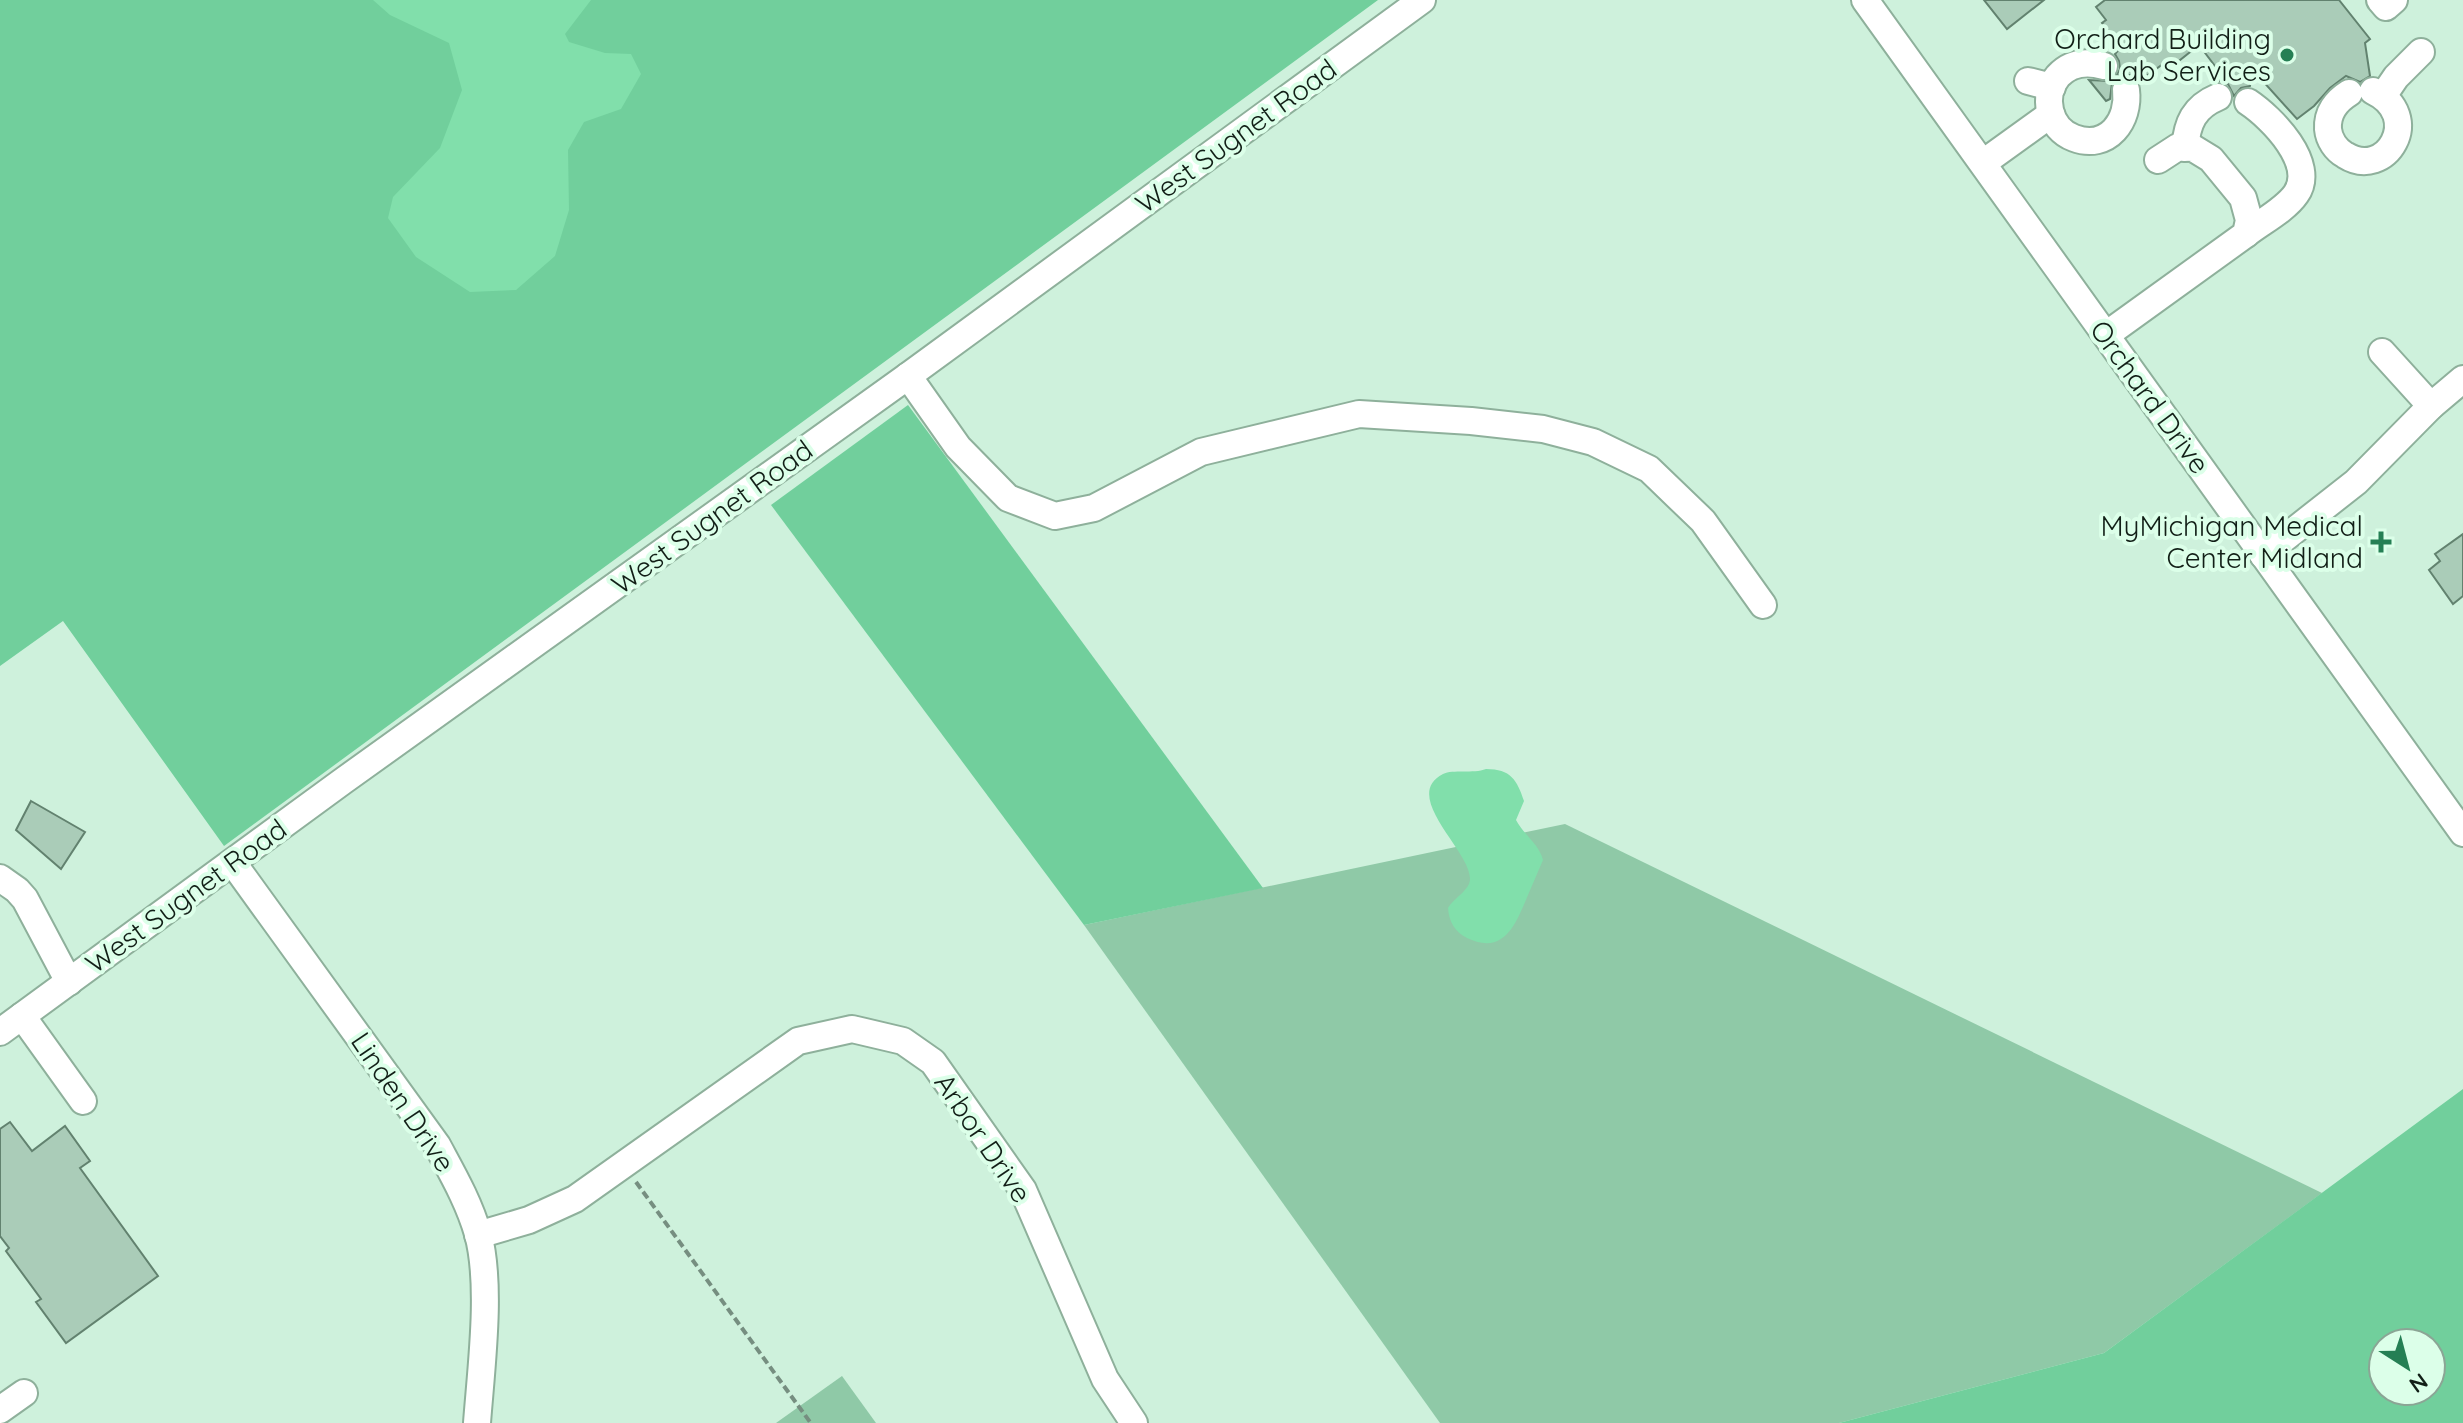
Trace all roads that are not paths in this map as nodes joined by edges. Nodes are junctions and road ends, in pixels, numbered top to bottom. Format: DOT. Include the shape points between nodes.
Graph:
graph roads {
  1 [pos="1422,0"];
  2 [pos="1865,0"];
  3 [pos="2380,0"];
  4 [pos="2394,0"];
  5 [pos="2421,52"];
  6 [pos="2104,66"];
  7 [pos="2126,90"];
  8 [pos="2369,94"];
  9 [pos="2218,97"];
  10 [pos="2248,102"];
  11 [pos="2051,114"];
  12 [pos="2185,148"];
  13 [pos="2158,160"];
  14 [pos="1983,163"];
  15 [pos="2246,234"];
  16 [pos="2106,335"];
  17 [pos="2382,352"];
  18 [pos="908,376"];
  19 [pos="2463,379"];
  20 [pos="2431,406"];
  21 [pos="2263,555"];
  22 [pos="1763,605"];
  23 [pos="2463,833"];
  24 [pos="233,863"];
  25 [pos="0,878"];
  26 [pos="69,982"];
  27 [pos="22,1016"];
  28 [pos="0,1032"];
  29 [pos="83,1101"];
  30 [pos="478,1235"];
  31 [pos="24,1393"];
  32 [pos="0,1410"];
  33 [pos="477,1423"];
  34 [pos="1134,1423"];
  1 -- 18 [label="street, West Sugnet Road"];
  2 -- 14 [label="street, Orchard Drive"];
  3 -- 4 [label="street" via="2386,7"];
  5 -- 8 [label="street"];
  6 -- 11 [label="street" via="2079,63 2040,84"];
  7 -- 11 [label="street" via="2119,126 2090,151 2064,132"];
  9 -- 12 [label="street" via="2192,114"];
  10 -- 15 [label="street" via="2288,143 2303,173 2293,199"];
  11 -- 14 [label="street"];
  12 -- 13 [label="street"];
  12 -- 15 [label="street" via="2211,159 2243,198 2249,220"];
  14 -- 16 [label="street, Orchard Drive"];
  15 -- 16 [label="street"];
  16 -- 21 [label="street, Orchard Drive"];
  17 -- 20 [label="street"];
  18 -- 22 [label="street" via="958,447 1008,498 1055,516 1094,508 1201,452 1359,414 1471,421 1593,442 1649,469 1671,490 1703,521"];
  18 -- 24 [label="street, West Sugnet Road"];
  19 -- 20 [label="street"];
  20 -- 21 [label="street" via="2356,482"];
  21 -- 23 [label="street, Orchard Drive"];
  24 -- 26 [label="street, West Sugnet Road"];
  24 -- 30 [label="street, Linden Drive" via="437,1145"];
  25 -- 26 [label="street" via="25,899"];
  26 -- 27 [label="street, West Sugnet Road"];
  27 -- 28 [label="street, West Sugnet Road"];
  27 -- 29 [label="street"];
  30 -- 33 [label="street, Linden Drive" via="484,1278"];
  30 -- 34 [label="street, Arbor Drive" via="575,1199 798,1041 852,1029 903,1041 933,1062 1023,1190 1105,1379"];
  31 -- 32 [label="street"];
}
